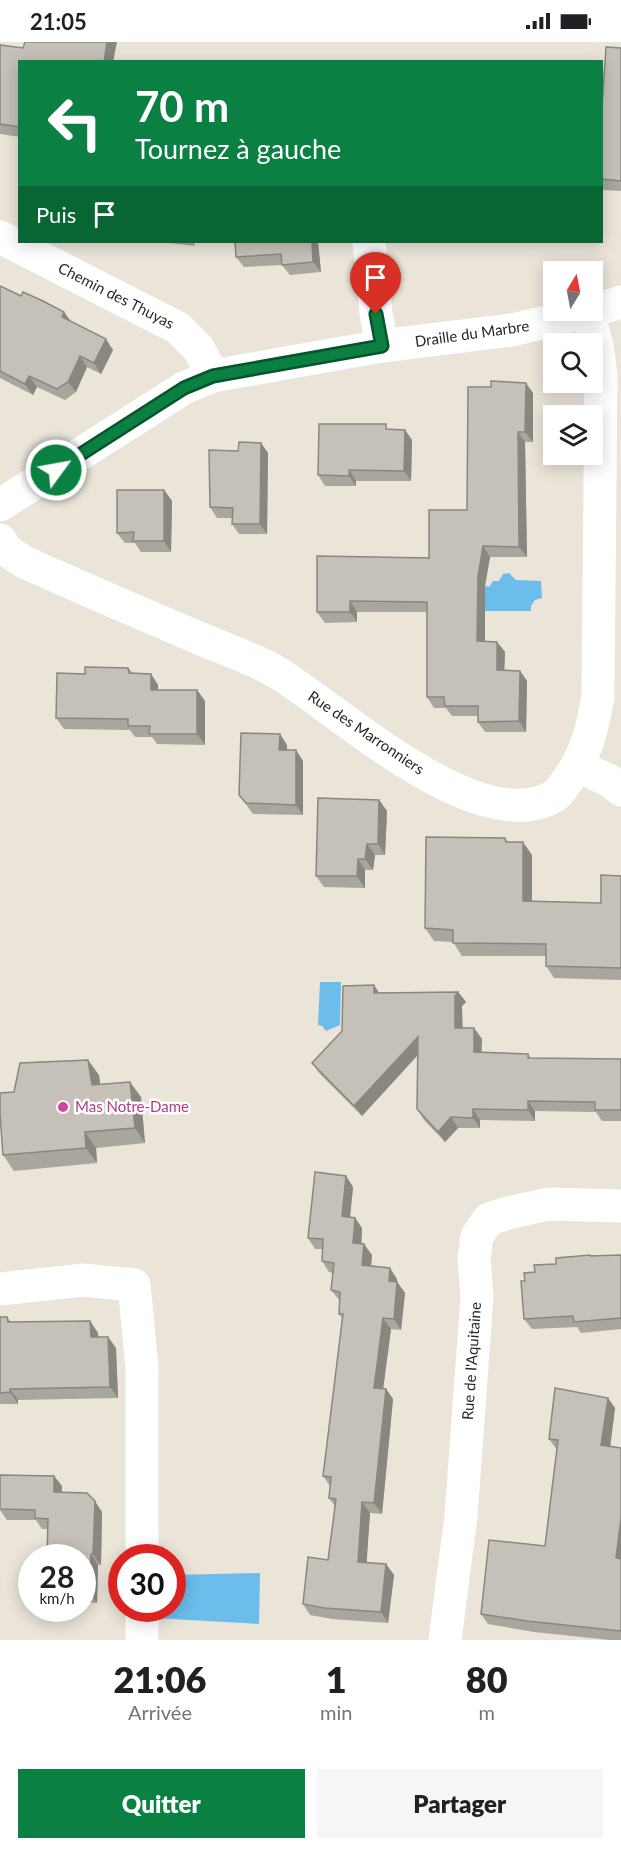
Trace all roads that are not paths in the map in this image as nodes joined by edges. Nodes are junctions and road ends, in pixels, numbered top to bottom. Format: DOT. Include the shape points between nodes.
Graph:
graph roads {
  1 [pos="0,237"];
  2 [pos="369,243"];
  3 [pos="621,302"];
  4 [pos="603,307"];
  5 [pos="550,321"];
  6 [pos="590,321"];
  7 [pos="382,346"];
  8 [pos="213,376"];
  9 [pos="0,505"];
  10 [pos="0,540"];
  11 [pos="578,766"];
  12 [pos="621,790"];
  13 [pos="621,1206"];
  14 [pos="0,1289"];
  15 [pos="142,1544"];
  16 [pos="142,1622"];
  17 [pos="142,1640"];
  18 [pos="445,1640"];
  1 -- 8 [label="street, Chemin des Thuyas" via="178,328 198,348"];
  2 -- 7 [label="street"];
  3 -- 4 [label="street, Draille du Marbre"];
  5 -- 7 [label="street, Draille du Marbre" via="512,330"];
  6 -- 11 [label="street, Rue des Marronniers" via="601,375 598,697 588,745"];
  7 -- 8 [label="street, Draille du Marbre"];
  8 -- 9 [label="street, Draille du Marbre" via="184,388"];
  10 -- 11 [label="street, Rue des Marronniers" via="6,550 24,562 277,672 414,768 482,801 513,805 537,802 557,794"];
  11 -- 12 [label="street"];
  13 -- 18 [label="street, Rue de l'Aquitaine" via="549,1204 518,1210 489,1219 477,1236 477,1297 461,1516"];
  14 -- 15 [label="street" via="83,1280 134,1285 142,1367"];
  16 -- 17 [label="street"];
}
